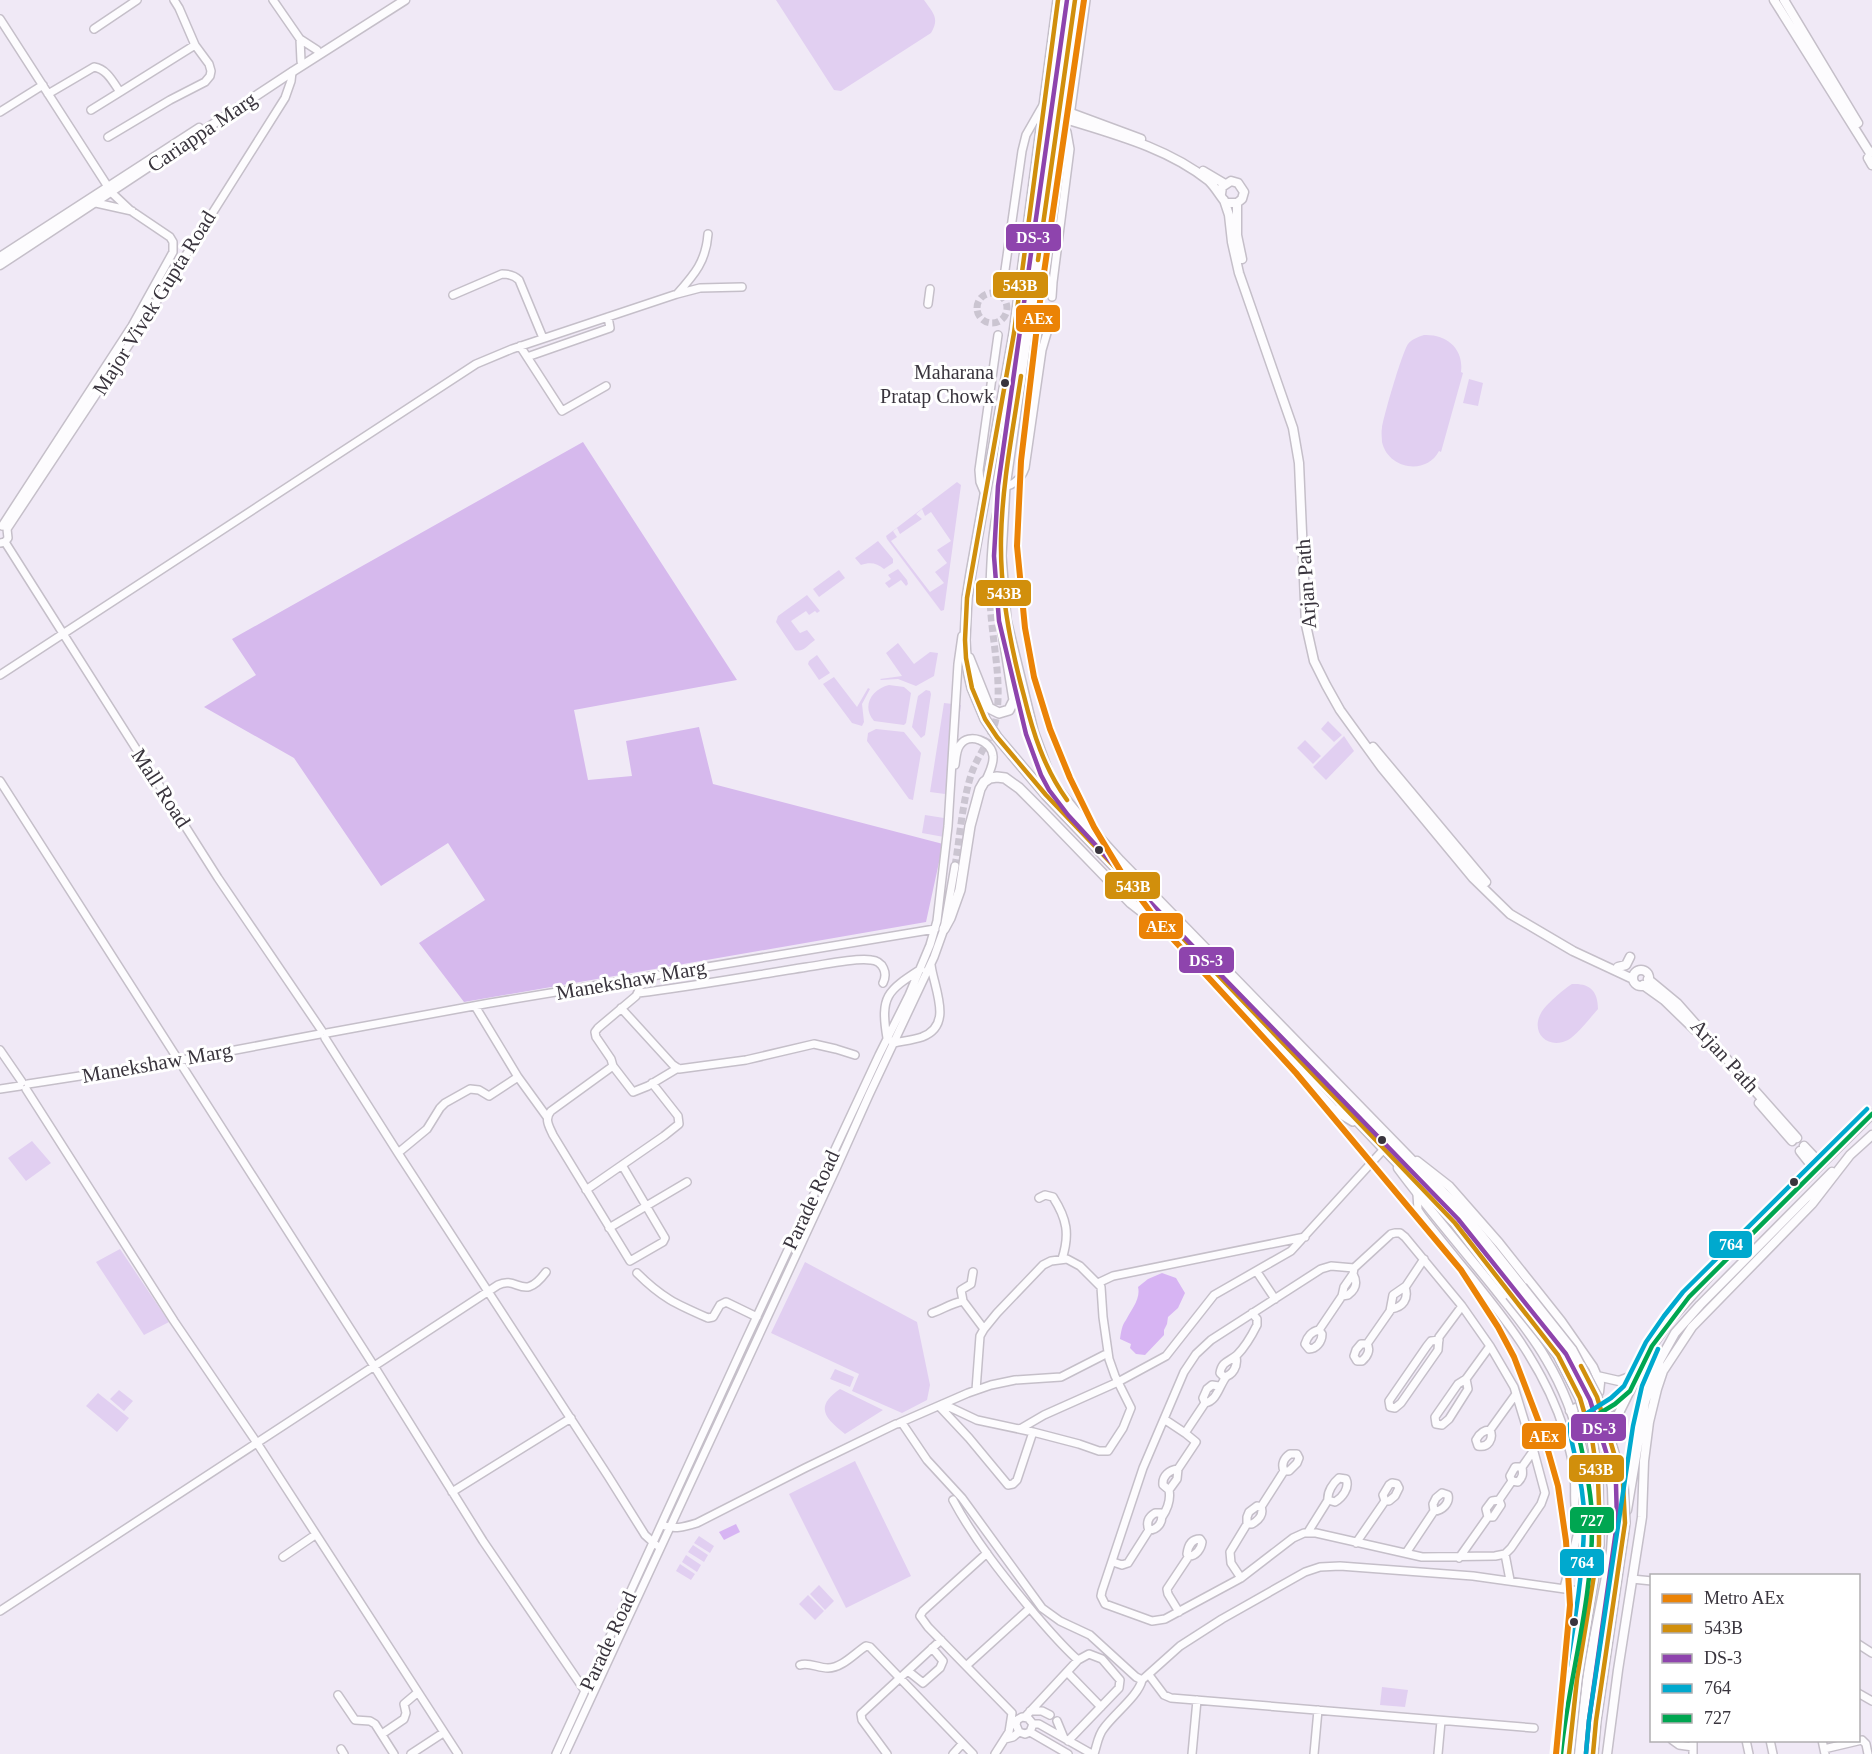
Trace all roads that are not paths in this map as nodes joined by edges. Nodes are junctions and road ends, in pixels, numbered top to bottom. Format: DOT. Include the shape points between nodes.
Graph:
graph roads {
  1 [pos="137,0"];
  2 [pos="174,0"];
  3 [pos="273,0"];
  4 [pos="395,0"];
  5 [pos="405,0"];
  6 [pos="1058,0"];
  7 [pos="1075,0"];
  8 [pos="1086,0"];
  9 [pos="1774,0"];
  10 [pos="1784,0"];
  11 [pos="0,20"];
  12 [pos="94,29"];
  13 [pos="300,39"];
  14 [pos="195,45"];
  15 [pos="317,51"];
  16 [pos="301,61"];
  17 [pos="292,72"];
  18 [pos="43,85"];
  19 [pos="120,92"];
  20 [pos="48,94"];
  21 [pos="1042,106"];
  22 [pos="91,110"];
  23 [pos="0,112"];
  24 [pos="1059,115"];
  25 [pos="1070,116"];
  26 [pos="1067,132"];
  27 [pos="108,137"];
  28 [pos="1871,151"];
  29 [pos="1872,165"];
  30 [pos="1225,184"];
  31 [pos="110,190"];
  32 [pos="1222,197"];
  33 [pos="96,203"];
  34 [pos="1237,203"];
  35 [pos="132,211"];
  36 [pos="708,234"];
  37 [pos="0,257"];
  38 [pos="0,265"];
  39 [pos="1003,284"];
  40 [pos="742,287"];
  41 [pos="930,289"];
  42 [pos="677,294"];
  43 [pos="453,295"];
  44 [pos="1052,297"];
  45 [pos="928,304"];
  46 [pos="608,317"];
  47 [pos="1051,319"];
  48 [pos="998,335"];
  49 [pos="543,338"];
  50 [pos="520,346"];
  51 [pos="527,357"];
  52 [pos="606,386"];
  53 [pos="1005,487"];
  54 [pos="985,494"];
  55 [pos="3,527"];
  56 [pos="2,543"];
  57 [pos="1002,578"];
  58 [pos="990,588"];
  59 [pos="966,619"];
  60 [pos="63,635"];
  61 [pos="965,651"];
  62 [pos="0,675"];
  63 [pos="986,780"];
  64 [pos="0,781"];
  65 [pos="950,794"];
  66 [pos="955,866"];
  67 [pos="940,929"];
  68 [pos="1630,957"];
  69 [pos="931,963"];
  70 [pos="1618,967"];
  71 [pos="921,969"];
  72 [pos="1634,976"];
  73 [pos="639,978"];
  74 [pos="1646,982"];
  75 [pos="883,983"];
  76 [pos="638,993"];
  77 [pos="475,1006"];
  78 [pos="621,1008"];
  79 [pos="324,1034"];
  80 [pos="890,1040"];
  81 [pos="0,1050"];
  82 [pos="855,1055"];
  83 [pos="177,1060"];
  84 [pos="613,1066"];
  85 [pos="678,1068"];
  86 [pos="518,1077"];
  87 [pos="652,1083"];
  88 [pos="24,1085"];
  89 [pos="0,1089"];
  90 [pos="1872,1114"];
  91 [pos="547,1117"];
  92 [pos="1360,1125"];
  93 [pos="1872,1135"];
  94 [pos="1794,1139"];
  95 [pos="1394,1143"];
  96 [pos="1802,1148"];
  97 [pos="1384,1149"];
  98 [pos="398,1153"];
  99 [pos="1850,1155"];
  100 [pos="622,1165"];
  101 [pos="1818,1167"];
  102 [pos="687,1182"];
  103 [pos="586,1190"];
  104 [pos="1417,1194"];
  105 [pos="1039,1198"];
  106 [pos="809,1205"];
  107 [pos="646,1206"];
  108 [pos="818,1208"];
  109 [pos="609,1228"];
  110 [pos="1305,1237"];
  111 [pos="1062,1259"];
  112 [pos="1424,1259"];
  113 [pos="1353,1271"];
  114 [pos="546,1272"];
  115 [pos="973,1272"];
  116 [pos="1257,1272"];
  117 [pos="637,1273"];
  118 [pos="1098,1283"];
  119 [pos="1405,1287"];
  120 [pos="489,1292"];
  121 [pos="1275,1299"];
  122 [pos="963,1301"];
  123 [pos="1462,1305"];
  124 [pos="1391,1309"];
  125 [pos="932,1313"];
  126 [pos="1252,1313"];
  127 [pos="757,1317"];
  128 [pos="984,1329"];
  129 [pos="1319,1330"];
  130 [pos="1438,1340"];
  131 [pos="1367,1344"];
  132 [pos="1490,1346"];
  133 [pos="1108,1353"];
  134 [pos="1236,1357"];
  135 [pos="374,1366"];
  136 [pos="1638,1374"];
  137 [pos="1597,1376"];
  138 [pos="1226,1377"];
  139 [pos="1467,1379"];
  140 [pos="1118,1382"];
  141 [pos="1219,1386"];
  142 [pos="976,1390"];
  143 [pos="1630,1391"];
  144 [pos="1516,1394"];
  145 [pos="1205,1403"];
  146 [pos="941,1405"];
  147 [pos="1570,1411"];
  148 [pos="571,1418"];
  149 [pos="1164,1419"];
  150 [pos="899,1423"];
  151 [pos="1577,1427"];
  152 [pos="1020,1429"];
  153 [pos="1490,1430"];
  154 [pos="1033,1432"];
  155 [pos="1185,1433"];
  156 [pos="257,1443"];
  157 [pos="1534,1450"];
  158 [pos="1178,1469"];
  159 [pos="1284,1471"];
  160 [pos="1169,1490"];
  161 [pos="452,1492"];
  162 [pos="953,1500"];
  163 [pos="1328,1500"];
  164 [pos="1385,1501"];
  165 [pos="1261,1507"];
  166 [pos="1434,1512"];
  167 [pos="1162,1517"];
  168 [pos="1625,1523"];
  169 [pos="1247,1524"];
  170 [pos="1580,1524"];
  171 [pos="665,1527"];
  172 [pos="1149,1530"];
  173 [pos="1308,1532"];
  174 [pos="315,1534"];
  175 [pos="1591,1536"];
  176 [pos="1356,1543"];
  177 [pos="657,1546"];
  178 [pos="987,1553"];
  179 [pos="1406,1553"];
  180 [pos="1505,1554"];
  181 [pos="1189,1556"];
  182 [pos="283,1557"];
  183 [pos="1459,1557"];
  184 [pos="1113,1562"];
  185 [pos="1241,1578"];
  186 [pos="1632,1579"];
  187 [pos="1510,1580"];
  188 [pos="1650,1581"];
  189 [pos="1564,1588"];
  190 [pos="1586,1592"];
  191 [pos="1030,1608"];
  192 [pos="0,1611"];
  193 [pos="1179,1612"];
  194 [pos="941,1640"];
  195 [pos="932,1648"];
  196 [pos="1078,1660"];
  197 [pos="800,1665"];
  198 [pos="966,1666"];
  199 [pos="908,1671"];
  200 [pos="1067,1672"];
  201 [pos="1149,1675"];
  202 [pos="901,1677"];
  203 [pos="1142,1680"];
  204 [pos="585,1691"];
  205 [pos="417,1693"];
  206 [pos="338,1695"];
  207 [pos="1197,1700"];
  208 [pos="1101,1707"];
  209 [pos="1318,1710"];
  210 [pos="1021,1715"];
  211 [pos="1050,1715"];
  212 [pos="1057,1721"];
  213 [pos="1441,1721"];
  214 [pos="1033,1724"];
  215 [pos="1016,1728"];
  216 [pos="1534,1728"];
  217 [pos="1030,1732"];
  218 [pos="443,1733"];
  219 [pos="382,1734"];
  220 [pos="1066,1739"];
  221 [pos="1860,1741"];
  222 [pos="1674,1742"];
  223 [pos="1855,1742"];
  224 [pos="962,1744"];
  225 [pos="1690,1748"];
  226 [pos="1825,1751"];
  227 [pos="995,1753"];
  228 [pos="394,1754"];
  229 [pos="411,1754"];
  230 [pos="458,1754"];
  231 [pos="556,1754"];
  232 [pos="565,1754"];
  233 [pos="887,1754"];
  234 [pos="952,1754"];
  235 [pos="973,1754"];
  236 [pos="1068,1754"];
  237 [pos="1093,1754"];
  238 [pos="1192,1754"];
  239 [pos="1314,1754"];
  240 [pos="1438,1754"];
  241 [pos="1561,1754"];
  242 [pos="1569,1754"];
  243 [pos="1578,1754"];
  244 [pos="1593,1754"];
  245 [pos="1607,1754"];
  246 [pos="1868,1754"];
  1 -- 12 [label="street"];
  2 -- 14 [label="street"];
  3 -- 13 [label="street"];
  4 -- 15 [label="main road, Cariappa Marg"];
  5 -- 17 [label="main road, Cariappa Marg"];
  6 -- 21 [label="highway"];
  7 -- 24 [label="highway"];
  8 -- 25 [label="street"];
  9 -- 28 [label="main road"];
  10 -- 28 [label="main road"];
  11 -- 18 [label="street"];
  13 -- 15 [label="street"];
  13 -- 16 [label="street"];
  14 -- 19 [label="street"];
  14 -- 27 [label="street" via="209,64 210,76"];
  15 -- 16 [label="main road, Cariappa Marg"];
  16 -- 31 [label="main road, Cariappa Marg"];
  17 -- 31 [label="main road, Cariappa Marg"];
  17 -- 55 [label="street, Major Vivek Gupta Road" via="285,98 138,330"];
  18 -- 20 [label="street"];
  18 -- 23 [label="street"];
  19 -- 20 [label="street" via="105,72 94,67"];
  19 -- 22 [label="street"];
  20 -- 31 [label="street"];
  21 -- 39 [label="street" via="1022,151"];
  21 -- 54 [label="highway" via="1014,333"];
  24 -- 25 [label="main road"];
  24 -- 26 [label="street"];
  24 -- 53 [label="highway"];
  25 -- 26 [label="street"];
  25 -- 30 [label="main road" via="1162,147"];
  25 -- 32 [label="main road" via="1162,153 1203,177"];
  26 -- 44 [label="street" via="1070,157"];
  28 -- 29 [label="main road"];
  30 -- 32 [label="main road"];
  30 -- 34 [label="main road" via="1235,182 1243,188 1242,199"];
  31 -- 33 [label="main road, Cariappa Marg"];
  31 -- 35 [label="street"];
  31 -- 37 [label="main road, Cariappa Marg"];
  32 -- 34 [label="main road" via="1230,204"];
  32 -- 72 [label="main road, Arjan Path" via="1239,273 1293,428 1299,463 1306,625 1314,661 1326,685 1382,768 1473,878 1503,908 1518,921 1573,951"];
  33 -- 35 [label="street"];
  33 -- 38 [label="main road, Cariappa Marg"];
  34 -- 70 [label="main road, Arjan Path" via="1237,235 1246,276 1301,448 1311,629 1322,667 1362,733 1510,909"];
  35 -- 55 [label="street, Major Vivek Gupta Road" via="170,237 173,252 132,326"];
  36 -- 42 [label="street" via="704,259"];
  40 -- 42 [label="street" via="699,288"];
  41 -- 45 [label="street"];
  42 -- 46 [label="street"];
  43 -- 49 [label="street" via="502,274 515,276"];
  46 -- 49 [label="street"];
  46 -- 51 [label="street" via="610,328"];
  47 -- 53 [label="street" via="1042,350 1025,468 1015,482"];
  48 -- 54 [label="street" via="979,470"];
  49 -- 50 [label="street"];
  50 -- 51 [label="street"];
  50 -- 60 [label="street" via="491,356 451,378"];
  51 -- 52 [label="street" via="562,411"];
  53 -- 57 [label="highway"];
  53 -- 58 [label="street" via="991,557"];
  54 -- 59 [label="highway"];
  55 -- 56 [label="street" via="9,536"];
  56 -- 60 [label="street, Mall Road"];
  57 -- 61 [label="highway" via="1002,627 1014,700 1010,710 999,713 989,708"];
  57 -- 95 [label="highway" via="1006,620 1022,691 1055,786 1120,861"];
  59 -- 61 [label="highway"];
  59 -- 65 [label="street, Parade Road" via="958,664"];
  60 -- 62 [label="street"];
  60 -- 79 [label="street, Mall Road" via="212,869"];
  61 -- 92 [label="highway" via="972,688 990,728 1002,743 1046,795"];
  63 -- 65 [label="street" via="992,750 976,738 967,740 958,750"];
  63 -- 67 [label="highway" via="975,803 960,890 950,918"];
  63 -- 92 [label="highway" via="1001,777 1019,788 1131,903 1167,931 1333,1109"];
  64 -- 83 [label="street"];
  65 -- 67 [label="street, Parade Road"];
  66 -- 67 [label="street, Parade Road" via="950,904"];
  67 -- 69 [label="street, Parade Road"];
  67 -- 71 [label="street, Parade Road"];
  67 -- 73 [label="street, Manekshaw Marg"];
  68 -- 70 [label="main road" via="1626,965"];
  69 -- 80 [label="street, Parade Road"];
  69 -- 80 [label="street" via="941,1009 937,1026 925,1036"];
  70 -- 72 [label="main road, Arjan Path"];
  71 -- 80 [label="street, Parade Road"];
  71 -- 80 [label="street" via="899,984 886,1000 884,1014"];
  72 -- 74 [label="main road" via="1637,984"];
  72 -- 74 [label="main road" via="1645,971"];
  73 -- 76 [label="street"];
  73 -- 77 [label="street, Manekshaw Marg"];
  74 -- 94 [label="main road, Arjan Path" via="1677,1003"];
  75 -- 76 [label="street" via="885,971 871,960"];
  76 -- 78 [label="street"];
  77 -- 79 [label="street, Manekshaw Marg"];
  77 -- 86 [label="street"];
  78 -- 84 [label="street" via="596,1032"];
  78 -- 85 [label="street"];
  79 -- 83 [label="street, Manekshaw Marg"];
  79 -- 98 [label="street, Mall Road"];
  80 -- 106 [label="street, Parade Road"];
  80 -- 108 [label="street, Parade Road"];
  81 -- 88 [label="street"];
  82 -- 85 [label="street" via="814,1044 746,1060"];
  83 -- 88 [label="street, Manekshaw Marg"];
  83 -- 135 [label="street"];
  84 -- 87 [label="street" via="633,1092"];
  84 -- 91 [label="street"];
  85 -- 87 [label="street"];
  86 -- 91 [label="street"];
  86 -- 98 [label="street" via="489,1096 470,1089 445,1103 428,1129"];
  87 -- 100 [label="street" via="680,1122"];
  88 -- 89 [label="street, Manekshaw Marg"];
  88 -- 156 [label="street" via="174,1321"];
  90 -- 101 [label="main road"];
  91 -- 103 [label="street" via="553,1135"];
  92 -- 97 [label="highway"];
  93 -- 99 [label="main road"];
  95 -- 137 [label="main road" via="1449,1186 1492,1235 1561,1321"];
  95 -- 168 [label="highway, bridge" via="1464,1214 1572,1350 1597,1397 1623,1483"];
  96 -- 101 [label="main road"];
  97 -- 104 [label="main road"];
  97 -- 110 [label="street"];
  97 -- 242 [label="highway, bridge" via="1455,1223 1558,1355 1580,1398 1598,1479 1599,1545"];
  98 -- 120 [label="street, Mall Road"];
  99 -- 168 [label="main road, bridge" via="1675,1333 1645,1402"];
  99 -- 186 [label="main road" via="1816,1200 1692,1327 1663,1371 1649,1422 1642,1517"];
  100 -- 103 [label="street"];
  100 -- 107 [label="street"];
  101 -- 136 [label="main road" via="1689,1297 1652,1346"];
  102 -- 107 [label="street"];
  103 -- 109 [label="street"];
  104 -- 147 [label="main road" via="1524,1325 1547,1359"];
  104 -- 170 [label="street" via="1422,1216 1509,1323 1548,1390 1574,1471 1575,1508"];
  105 -- 111 [label="street" via="1053,1197 1065,1220"];
  106 -- 108 [label="street"];
  106 -- 127 [label="street, Parade Road"];
  107 -- 109 [label="street"];
  107 -- 109 [label="street" via="665,1235 663,1242 630,1261"];
  108 -- 171 [label="street, Parade Road"];
  110 -- 116 [label="street" via="1287,1255"];
  110 -- 118 [label="street" via="1113,1276"];
  111 -- 118 [label="street" via="1080,1266"];
  111 -- 128 [label="street" via="1043,1265"];
  112 -- 113 [label="street" via="1405,1237 1395,1233"];
  112 -- 119 [label="street"];
  112 -- 123 [label="street"];
  113 -- 121 [label="street" via="1324,1268"];
  113 -- 129 [label="street"];
  114 -- 120 [label="street" via="533,1286 521,1288 503,1283"];
  115 -- 122 [label="street" via="971,1284 961,1290"];
  116 -- 121 [label="street"];
  116 -- 140 [label="street" via="1214,1296 1166,1356"];
  117 -- 127 [label="street" via="660,1295 708,1318 726,1302"];
  118 -- 133 [label="street"];
  119 -- 124 [label="street" via="1393,1295"];
  119 -- 124 [label="street" via="1404,1303"];
  120 -- 135 [label="street"];
  120 -- 148 [label="street, Mall Road"];
  121 -- 126 [label="street"];
  122 -- 125 [label="street"];
  122 -- 128 [label="street"];
  123 -- 130 [label="street"];
  123 -- 132 [label="street"];
  124 -- 131 [label="street"];
  126 -- 134 [label="street" via="1257,1325"];
  126 -- 149 [label="street" via="1196,1354"];
  127 -- 171 [label="street, Parade Road"];
  128 -- 142 [label="street" via="980,1336"];
  130 -- 130 [label="street" via="1438,1350 1401,1403 1390,1407 1389,1401 1427,1346"];
  132 -- 139 [label="street"];
  132 -- 144 [label="street"];
  133 -- 140 [label="street"];
  133 -- 142 [label="street" via="1061,1377 1015,1380"];
  134 -- 138 [label="street" via="1234,1369"];
  134 -- 138 [label="street" via="1221,1368"];
  135 -- 156 [label="street"];
  135 -- 161 [label="street"];
  136 -- 137 [label="main road" via="1619,1382"];
  136 -- 143 [label="main road"];
  137 -- 147 [label="main road" via="1600,1383 1595,1398"];
  138 -- 141 [label="street"];
  139 -- 139 [label="street" via="1458,1384 1435,1417 1436,1424 1444,1425 1449,1419 1468,1389"];
  140 -- 152 [label="street"];
  140 -- 154 [label="street" via="1131,1408 1108,1450 1099,1451"];
  141 -- 145 [label="street" via="1214,1398"];
  141 -- 145 [label="street" via="1214,1384 1207,1389"];
  142 -- 146 [label="street"];
  143 -- 151 [label="main road"];
  143 -- 243 [label="main road" via="1606,1447 1612,1488 1611,1551 1593,1643"];
  144 -- 153 [label="street"];
  144 -- 157 [label="street"];
  145 -- 155 [label="street"];
  146 -- 150 [label="street"];
  146 -- 152 [label="street" via="974,1419"];
  146 -- 154 [label="street" via="1008,1485 1017,1480"];
  147 -- 151 [label="main road"];
  148 -- 161 [label="street"];
  148 -- 177 [label="street, Mall Road" via="642,1530"];
  149 -- 155 [label="street"];
  149 -- 184 [label="street" via="1143,1468"];
  150 -- 171 [label="street" via="697,1523"];
  150 -- 203 [label="street" via="962,1498 1042,1608 1090,1635"];
  151 -- 175 [label="main road" via="1589,1490"];
  152 -- 154 [label="street"];
  155 -- 158 [label="street" via="1196,1442"];
  156 -- 174 [label="street"];
  156 -- 192 [label="street"];
  157 -- 180 [label="street" via="1544,1497"];
  157 -- 183 [label="street" via="1522,1467 1514,1468 1512,1481 1498,1500 1500,1508 1488,1517"];
  158 -- 160 [label="street" via="1177,1479"];
  158 -- 160 [label="street" via="1168,1472 1163,1480 1163,1486"];
  159 -- 165 [label="street"];
  160 -- 167 [label="street" via="1170,1502"];
  161 -- 204 [label="street"];
  162 -- 178 [label="street"];
  163 -- 173 [label="street"];
  164 -- 176 [label="street"];
  165 -- 169 [label="street" via="1260,1517"];
  165 -- 169 [label="street" via="1251,1510"];
  166 -- 179 [label="street"];
  167 -- 172 [label="street" via="1157,1528"];
  167 -- 172 [label="street" via="1158,1512 1151,1516 1147,1522"];
  168 -- 244 [label="highway"];
  169 -- 185 [label="street" via="1230,1555"];
  170 -- 175 [label="street"];
  170 -- 189 [label="street"];
  171 -- 177 [label="street, Parade Road"];
  172 -- 184 [label="street" via="1126,1564"];
  173 -- 176 [label="street"];
  173 -- 185 [label="street" via="1293,1538"];
  174 -- 182 [label="street"];
  174 -- 205 [label="street"];
  175 -- 190 [label="main road"];
  176 -- 179 [label="street"];
  177 -- 204 [label="street, Parade Road"];
  177 -- 232 [label="street, Parade Road"];
  178 -- 191 [label="street"];
  178 -- 194 [label="street" via="921,1614 923,1622"];
  179 -- 183 [label="street"];
  180 -- 183 [label="street"];
  180 -- 187 [label="street"];
  181 -- 193 [label="street" via="1167,1589"];
  184 -- 193 [label="street" via="1102,1591 1105,1604 1158,1621"];
  185 -- 193 [label="street"];
  186 -- 188 [label="street"];
  186 -- 245 [label="main road"];
  187 -- 189 [label="street"];
  187 -- 201 [label="street" via="1320,1567 1291,1579 1187,1640"];
  189 -- 190 [label="street"];
  190 -- 241 [label="main road"];
  191 -- 196 [label="street"];
  191 -- 198 [label="street"];
  194 -- 195 [label="street"];
  194 -- 198 [label="street"];
  195 -- 199 [label="street"];
  195 -- 199 [label="street" via="943,1662 940,1668 923,1683"];
  196 -- 200 [label="street"];
  196 -- 208 [label="street" via="1089,1654 1099,1657 1120,1680 1119,1688"];
  197 -- 202 [label="street" via="831,1668 868,1646"];
  198 -- 210 [label="street" via="1012,1713"];
  199 -- 202 [label="street"];
  200 -- 208 [label="street"];
  200 -- 210 [label="street"];
  201 -- 203 [label="street"];
  201 -- 207 [label="street" via="1167,1697"];
  202 -- 224 [label="street"];
  202 -- 233 [label="street" via="861,1716"];
  203 -- 237 [label="street" via="1138,1692 1100,1733"];
  204 -- 231 [label="street, Parade Road"];
  205 -- 218 [label="street"];
  205 -- 219 [label="street" via="404,1704 404,1719"];
  206 -- 219 [label="street" via="355,1720 372,1722"];
  207 -- 209 [label="street"];
  207 -- 238 [label="street"];
  208 -- 220 [label="street"];
  209 -- 213 [label="street"];
  209 -- 239 [label="street"];
  210 -- 211 [label="street" via="1042,1711"];
  210 -- 214 [label="street"];
  210 -- 215 [label="street"];
  212 -- 220 [label="street"];
  213 -- 216 [label="street"];
  213 -- 240 [label="street"];
  214 -- 217 [label="street"];
  214 -- 220 [label="street"];
  215 -- 217 [label="street" via="1025,1734"];
  215 -- 227 [label="street" via="1013,1737 1005,1739"];
  217 -- 236 [label="street"];
  218 -- 229 [label="street"];
  218 -- 230 [label="street"];
  219 -- 228 [label="street"];
  220 -- 237 [label="street"];
  221 -- 246 [label="street" via="1866,1743"];
  222 -- 225 [label="street"];
  223 -- 226 [label="street"];
  224 -- 234 [label="street"];
  224 -- 235 [label="street"];
}
